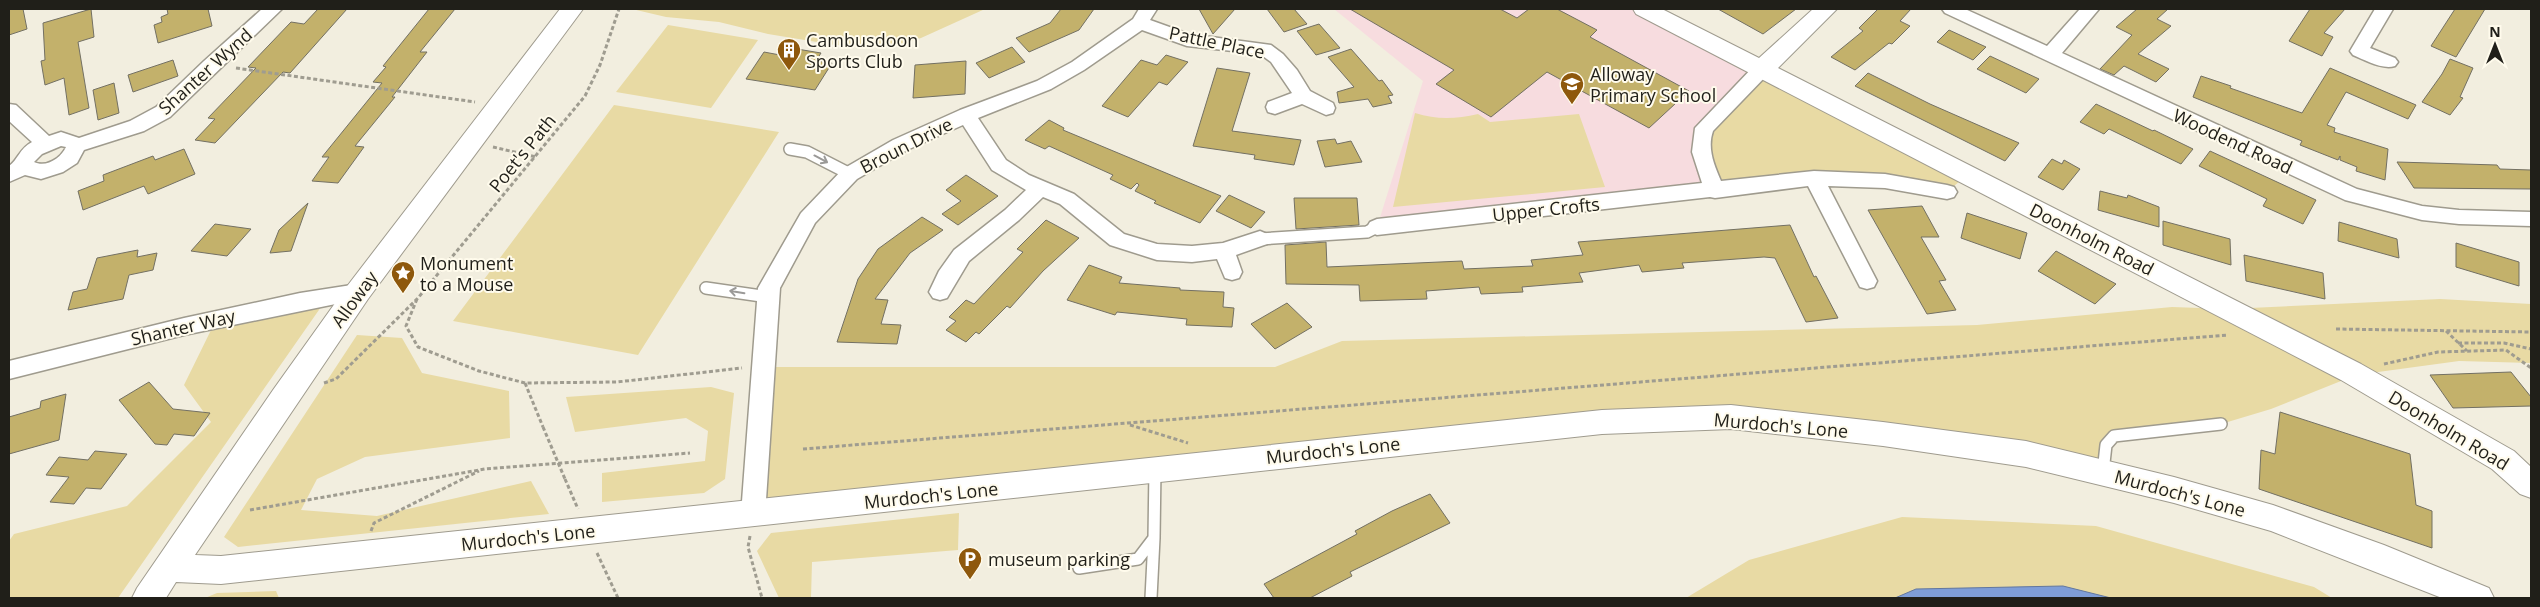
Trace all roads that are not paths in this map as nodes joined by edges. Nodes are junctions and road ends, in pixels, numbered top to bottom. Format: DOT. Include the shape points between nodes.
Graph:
graph roads {
  1 [pos="273,9"];
  2 [pos="572,9"];
  3 [pos="1644,9"];
  4 [pos="1826,9"];
  5 [pos="1951,9"];
  6 [pos="2090,9"];
  7 [pos="2384,9"];
  8 [pos="1144,16"];
  9 [pos="2050,55"];
  10 [pos="2389,62"];
  11 [pos="1762,69"];
  12 [pos="1303,96"];
  13 [pos="1275,107"];
  14 [pos="1326,108"];
  15 [pos="9,110"];
  16 [pos="967,115"];
  17 [pos="45,143"];
  18 [pos="76,146"];
  19 [pos="790,148"];
  20 [pos="26,165"];
  21 [pos="850,174"];
  22 [pos="9,175"];
  23 [pos="1814,178"];
  24 [pos="1040,188"];
  25 [pos="1715,191"];
  26 [pos="1946,192"];
  27 [pos="2531,219"];
  28 [pos="1377,227"];
  29 [pos="1260,239"];
  30 [pos="1224,251"];
  31 [pos="1232,272"];
  32 [pos="1867,281"];
  33 [pos="706,288"];
  34 [pos="358,292"];
  35 [pos="940,292"];
  36 [pos="768,297"];
  37 [pos="9,370"];
  38 [pos="2221,424"];
  39 [pos="1154,469"];
  40 [pos="2103,472"];
  41 [pos="2531,485"];
  42 [pos="753,514"];
  43 [pos="1154,538"];
  44 [pos="168,568"];
  45 [pos="1079,568"];
  46 [pos="148,598"];
  47 [pos="1151,598"];
  48 [pos="2478,598"];
  1 -- 18 [label="street, Shanter Wynd" via="163,112 137,126"];
  2 -- 34 [label="street, Alloway"];
  3 -- 11 [label="street, Doonholm Road"];
  4 -- 11 [label="street"];
  5 -- 9 [label="street, Woodend Road"];
  6 -- 9 [label="street"];
  7 -- 10 [label="street" via="2359,50"];
  8 -- 12 [label="street, Pattle Place" via="1187,40 1265,49 1278,58"];
  8 -- 16 [label="street, Broun Drive" via="1085,62 1044,85"];
  9 -- 27 [label="street, Woodend Road" via="2352,195 2422,213"];
  11 -- 25 [label="street" via="1705,128 1700,138 1701,154"];
  11 -- 41 [label="street, Doonholm Road" via="2351,372 2503,460"];
  12 -- 13 [label="street"];
  12 -- 14 [label="street"];
  15 -- 17 [label="street"];
  16 -- 21 [label="street, Broun Drive" via="900,145"];
  16 -- 24 [label="street" via="999,165"];
  17 -- 18 [label="street" via="66,139"];
  17 -- 20 [label="street" via="28,156"];
  18 -- 20 [label="street" via="72,156 54,168 38,171"];
  19 -- 21 [label="lane, one-way" via="808,152"];
  20 -- 22 [label="street"];
  21 -- 36 [label="street, Broun Drive" via="808,218 786,254 769,288"];
  23 -- 25 [label="street, Upper Crofts"];
  23 -- 26 [label="street, Upper Crofts" via="1885,181"];
  23 -- 32 [label="street"];
  24 -- 30 [label="street" via="1067,199 1117,240 1157,252 1192,254"];
  24 -- 35 [label="street" via="1012,215 959,255"];
  25 -- 28 [label="street, Upper Crofts"];
  28 -- 29 [label="lane" via="1366,232"];
  29 -- 30 [label="street"];
  30 -- 31 [label="street"];
  36 -- 33 [label="lane, one-way"];
  34 -- 37 [label="street, Shanter Way" via="333,294 212,320"];
  34 -- 44 [label="street, Alloway"];
  36 -- 42 [label="street, Broun Drive"];
  38 -- 40 [label="lane" via="2114,436 2106,445"];
  39 -- 40 [label="street, Murdoch's Lone" via="1602,422 1731,417 2026,454"];
  39 -- 42 [label="street, Murdoch's Lone"];
  39 -- 43 [label="lane"];
  40 -- 48 [label="street, Murdoch's Lone" via="2273,518"];
  42 -- 44 [label="street, Murdoch's Lone" via="221,570"];
  43 -- 45 [label="lane" via="1138,559"];
  43 -- 47 [label="lane"];
  44 -- 46 [label="street, Alloway"];
}
